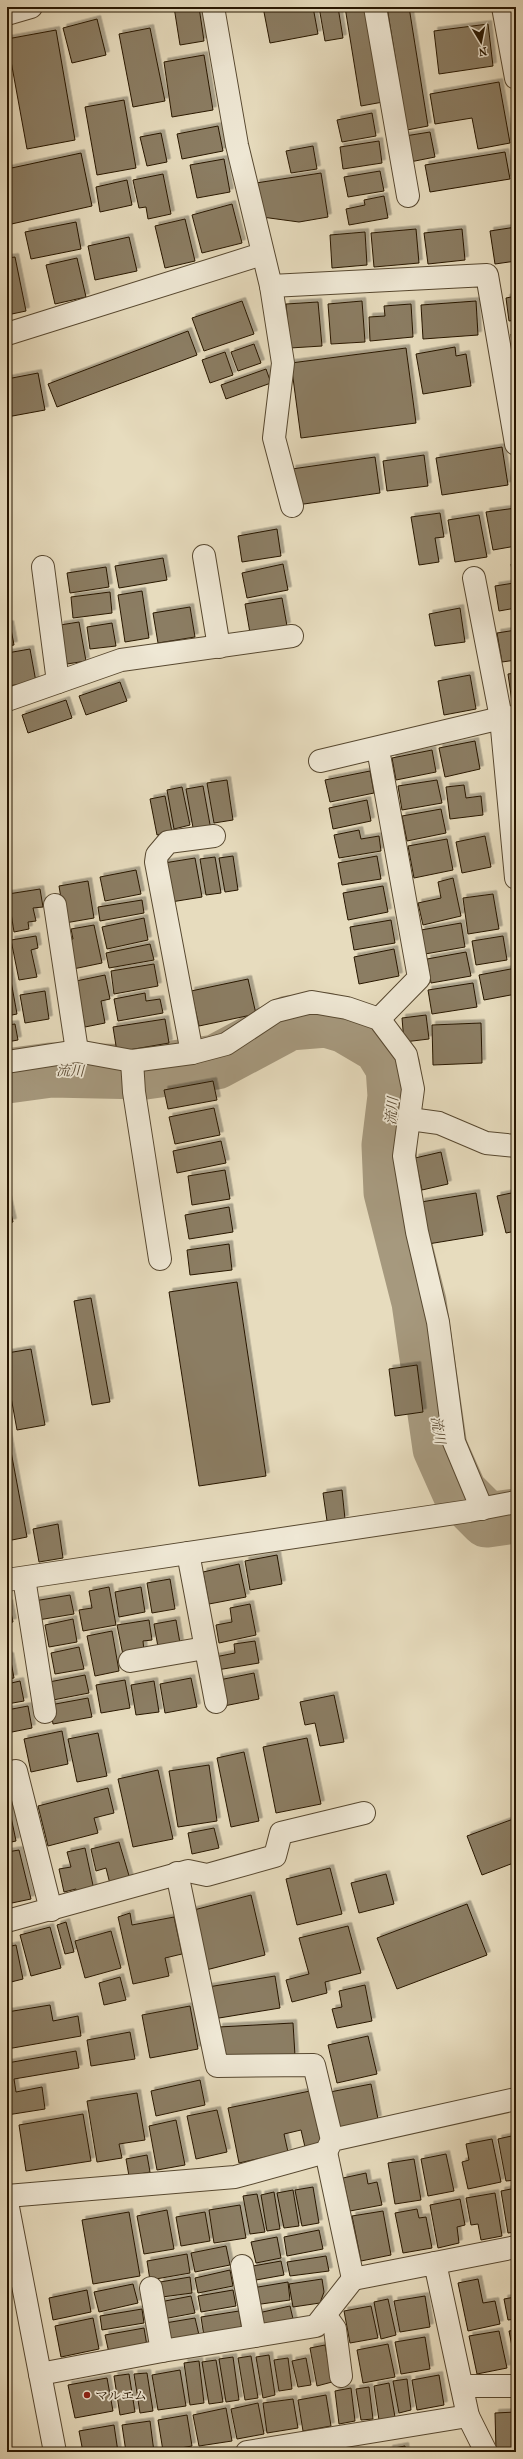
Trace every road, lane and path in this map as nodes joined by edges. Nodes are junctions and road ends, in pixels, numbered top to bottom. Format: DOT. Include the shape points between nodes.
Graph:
graph roads {
  1 [pos="31,7"];
  2 [pos="213,7"];
  3 [pos="375,7"];
  4 [pos="503,7"];
  5 [pos="7,14"];
  6 [pos="516,78"];
  7 [pos="408,196"];
  8 [pos="262,254"];
  9 [pos="271,286"];
  10 [pos="7,334"];
  11 [pos="516,444"];
  12 [pos="292,506"];
  13 [pos="204,556"];
  14 [pos="43,567"];
  15 [pos="474,578"];
  16 [pos="292,636"];
  17 [pos="219,647"];
  18 [pos="58,682"];
  19 [pos="7,700"];
  20 [pos="508,718"];
  21 [pos="380,760"];
  22 [pos="320,761"];
  23 [pos="214,836"];
  24 [pos="516,878"];
  25 [pos="55,905"];
  26 [pos="380,1019"];
  27 [pos="77,1051"];
  28 [pos="192,1053"];
  29 [pos="132,1061"];
  30 [pos="7,1062"];
  31 [pos="410,1119"];
  32 [pos="516,1146"];
  33 [pos="160,1260"];
  34 [pos="516,1502"];
  35 [pos="475,1510"];
  36 [pos="188,1553"];
  37 [pos="15,1579"];
  38 [pos="206,1648"];
  39 [pos="130,1661"];
  40 [pos="216,1702"];
  41 [pos="44,1712"];
  42 [pos="16,1771"];
  43 [pos="364,1813"];
  44 [pos="178,1874"];
  45 [pos="51,1910"];
  46 [pos="7,1921"];
  47 [pos="516,2099"];
  48 [pos="329,2146"];
  49 [pos="7,2196"];
  50 [pos="7,2202"];
  51 [pos="516,2247"];
  52 [pos="435,2263"];
  53 [pos="242,2266"];
  54 [pos="353,2279"];
  55 [pos="151,2288"];
  56 [pos="325,2315"];
  57 [pos="255,2336"];
  58 [pos="162,2351"];
  59 [pos="40,2374"];
  60 [pos="342,2376"];
  61 [pos="462,2386"];
  62 [pos="516,2386"];
  63 [pos="468,2416"];
  64 [pos="55,2452"];
  65 [pos="247,2452"];
  66 [pos="486,2452"];
  1 -- 5 [label="street"];
  2 -- 8 [label="street" via="237,145"];
  3 -- 7 [label="street"];
  4 -- 6 [label="street"];
  8 -- 9 [label="street"];
  8 -- 10 [label="street"];
  9 -- 11 [label="street" via="487,275"];
  9 -- 12 [label="street" via="283,363 274,438"];
  13 -- 17 [label="street"];
  14 -- 18 [label="street"];
  15 -- 20 [label="street"];
  16 -- 17 [label="street"];
  17 -- 18 [label="street" via="121,660"];
  18 -- 19 [label="street"];
  20 -- 22 [label="street"];
  20 -- 24 [label="street"];
  21 -- 26 [label="street" via="419,978"];
  23 -- 28 [label="street" via="168,842 157,856 156,862"];
  25 -- 27 [label="street"];
  26 -- 28 [label="street" via="347,1008 312,1002 276,1011 226,1044"];
  26 -- 31 [label="street" via="406,1055 413,1089"];
  27 -- 29 [label="street"];
  27 -- 30 [label="street"];
  28 -- 29 [label="street"];
  29 -- 33 [label="street" via="134,1092"];
  31 -- 32 [label="street" via="439,1123 486,1144"];
  31 -- 35 [label="street" via="404,1156 417,1232 438,1322 454,1442"];
  34 -- 35 [label="street"];
  35 -- 36 [label="street"];
  36 -- 37 [label="street"];
  36 -- 38 [label="street"];
  37 -- 41 [label="street"];
  38 -- 39 [label="street"];
  38 -- 40 [label="street"];
  42 -- 45 [label="street"];
  43 -- 44 [label="street" via="281,1833 275,1856 207,1875 188,1871"];
  44 -- 45 [label="street"];
  44 -- 48 [label="street" via="218,2066 314,2065"];
  45 -- 46 [label="street"];
  47 -- 48 [label="street"];
  48 -- 49 [label="street" via="235,2177"];
  48 -- 54 [label="street"];
  50 -- 59 [label="street"];
  51 -- 52 [label="street"];
  52 -- 54 [label="street"];
  52 -- 61 [label="street"];
  53 -- 57 [label="street"];
  54 -- 56 [label="street"];
  55 -- 58 [label="street"];
  56 -- 57 [label="street" via="316,2326"];
  56 -- 60 [label="street" via="335,2329"];
  57 -- 58 [label="street"];
  58 -- 59 [label="street"];
  59 -- 64 [label="street"];
  61 -- 62 [label="street"];
  61 -- 63 [label="street"];
  63 -- 65 [label="street"];
  63 -- 66 [label="street"];
}
